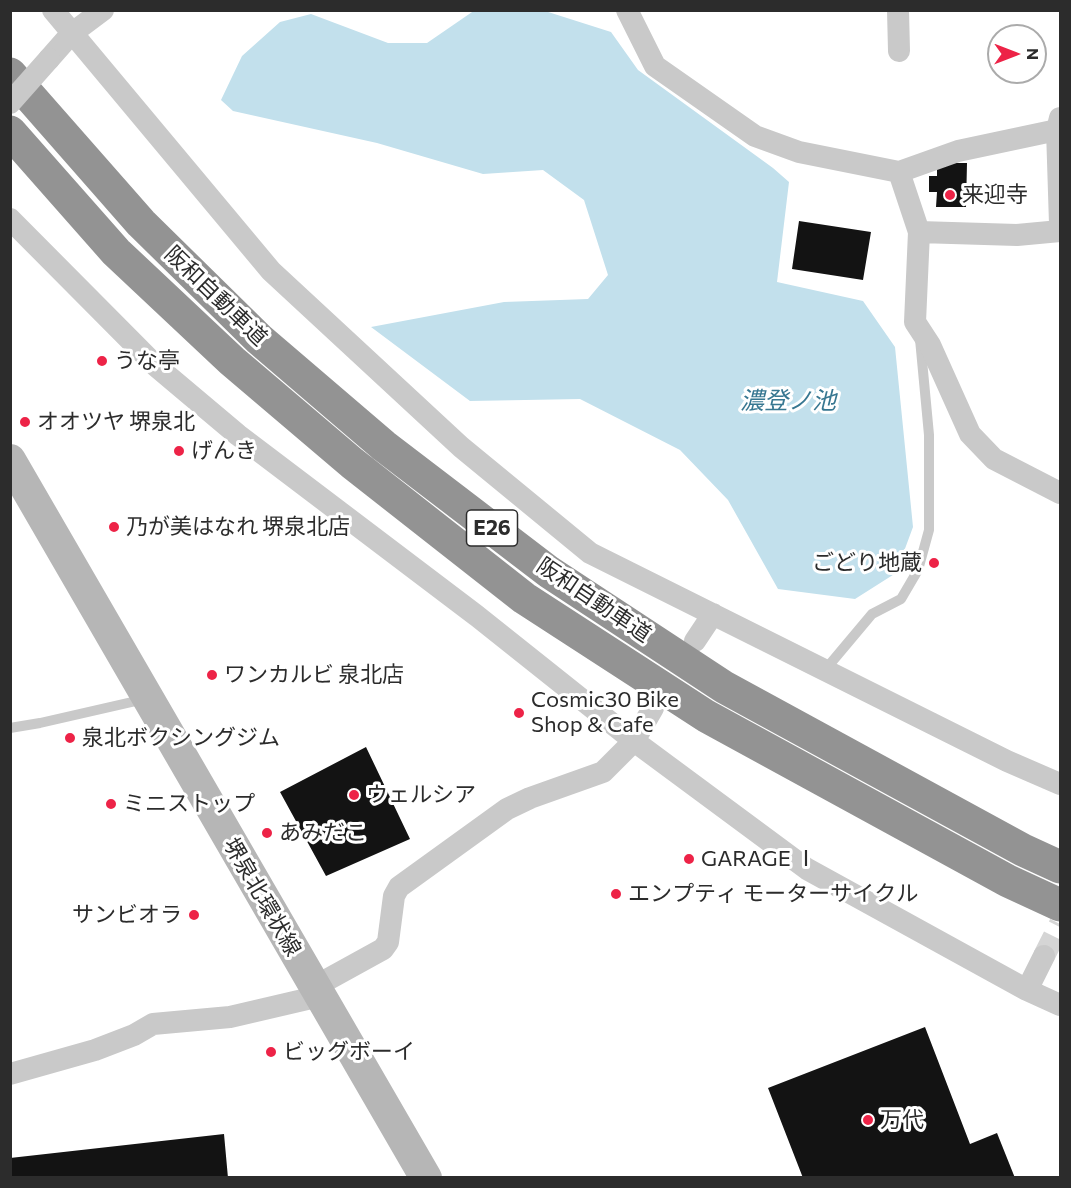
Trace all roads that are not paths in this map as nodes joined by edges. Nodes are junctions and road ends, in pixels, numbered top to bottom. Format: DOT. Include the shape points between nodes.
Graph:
graph roads {
  1 [pos="53,10"];
  2 [pos="103,10"];
  3 [pos="627,10"];
  4 [pos="898,10"];
  5 [pos="71,34"];
  6 [pos="899,51"];
  7 [pos="10,74"];
  8 [pos="10,103"];
  9 [pos="1059,124"];
  10 [pos="10,132"];
  11 [pos="899,172"];
  12 [pos="10,219"];
  13 [pos="1060,224"];
  14 [pos="1060,231"];
  15 [pos="919,232"];
  16 [pos="919,327"];
  17 [pos="10,460"];
  18 [pos="1060,493"];
  19 [pos="714,614"];
  20 [pos="695,641"];
  21 [pos="825,670"];
  22 [pos="148,698"];
  23 [pos="653,708"];
  24 [pos="10,728"];
  25 [pos="634,741"];
  26 [pos="1060,784"];
  27 [pos="1060,867"];
  28 [pos="1060,905"];
  29 [pos="1044,956"];
  30 [pos="1028,990"];
  31 [pos="317,991"];
  32 [pos="1060,1005"];
  33 [pos="10,1074"];
  34 [pos="426,1178"];
  1 -- 5 [label="street"];
  2 -- 5 [label="street"];
  3 -- 11 [label="street" via="655,66 756,136 799,152"];
  4 -- 6 [label="street"];
  5 -- 8 [label="street, bridge"];
  5 -- 19 [label="street" via="271,271 461,447 590,553"];
  7 -- 27 [label="highway, 阪和自動車道 / E26" via="141,223 259,339 384,446 549,572 724,687"];
  9 -- 11 [label="street" via="958,151"];
  9 -- 13 [label="street"];
  10 -- 28 [label="highway, 阪和自動車道 / E26" via="116,252 232,361 352,463 524,598 706,716"];
  11 -- 15 [label="street"];
  12 -- 25 [label="street" via="156,366 229,428"];
  14 -- 15 [label="street" via="1017,235"];
  15 -- 16 [label="street" via="915,322"];
  16 -- 18 [label="street" via="969,434 994,459"];
  16 -- 21 [label="lane" via="929,435 929,530 918,570 901,599 872,614"];
  17 -- 22 [label="main road, 堺泉北環状線"];
  19 -- 20 [label="street"];
  19 -- 21 [label="street"];
  21 -- 26 [label="street"];
  22 -- 24 [label="lane"];
  22 -- 31 [label="main road, 堺泉北環状線"];
  23 -- 25 [label="street"];
  25 -- 30 [label="street" via="807,868"];
  25 -- 31 [label="street" via="603,772 507,809 399,886 388,942 383,949"];
  29 -- 30 [label="street"];
  30 -- 32 [label="street"];
  31 -- 33 [label="street" via="230,1017 153,1024 95,1050"];
  31 -- 34 [label="main road, 堺泉北環状線"];
}
